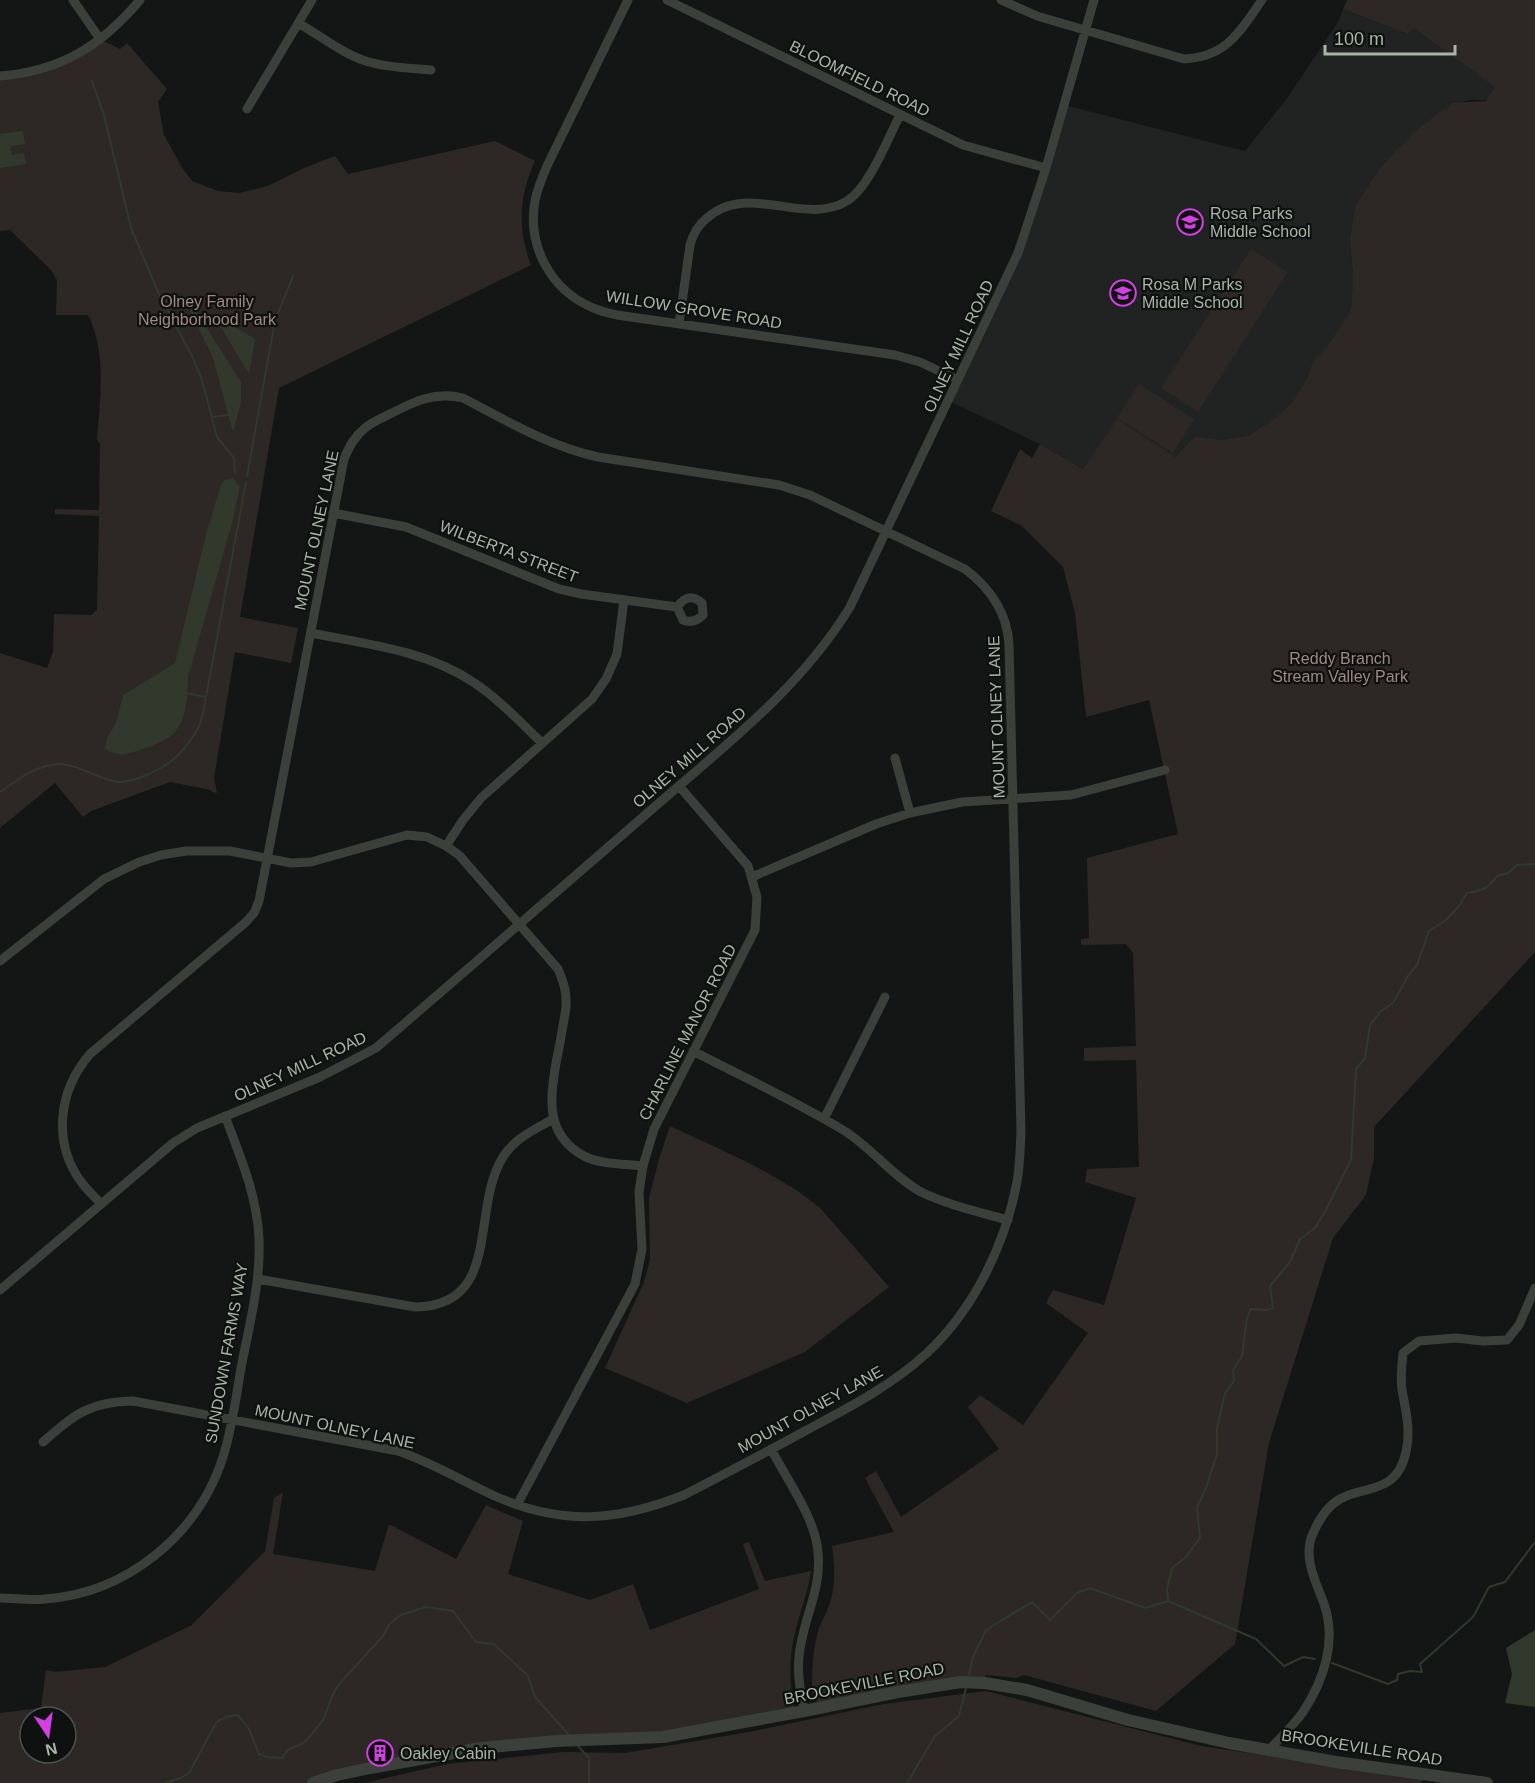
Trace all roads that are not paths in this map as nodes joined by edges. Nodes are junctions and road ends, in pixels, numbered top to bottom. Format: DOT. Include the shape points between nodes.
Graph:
graph roads {
  1 [pos="73,0"];
  2 [pos="140,0"];
  3 [pos="312,0"];
  4 [pos="628,0"];
  5 [pos="667,0"];
  6 [pos="1001,0"];
  7 [pos="1094,0"];
  8 [pos="1263,0"];
  9 [pos="298,23"];
  10 [pos="1085,31"];
  11 [pos="100,39"];
  12 [pos="431,70"];
  13 [pos="0,76"];
  14 [pos="247,110"];
  15 [pos="900,115"];
  16 [pos="1046,168"];
  17 [pos="678,324"];
  18 [pos="958,380"];
  19 [pos="333,513"];
  20 [pos="887,531"];
  21 [pos="624,600"];
  22 [pos="677,607"];
  23 [pos="311,633"];
  24 [pos="542,743"];
  25 [pos="896,758"];
  26 [pos="1165,770"];
  27 [pos="679,786"];
  28 [pos="1014,800"];
  29 [pos="910,813"];
  30 [pos="446,846"];
  31 [pos="267,858"];
  32 [pos="752,877"];
  33 [pos="520,924"];
  34 [pos="0,961"];
  35 [pos="885,997"];
  36 [pos="693,1051"];
  37 [pos="225,1116"];
  38 [pos="553,1119"];
  39 [pos="824,1119"];
  40 [pos="643,1166"];
  41 [pos="101,1204"];
  42 [pos="1008,1220"];
  43 [pos="258,1279"];
  44 [pos="1535,1288"];
  45 [pos="0,1290"];
  46 [pos="232,1420"];
  47 [pos="44,1442"];
  48 [pos="771,1449"];
  49 [pos="517,1505"];
  50 [pos="0,1598"];
  51 [pos="804,1711"];
  52 [pos="1270,1749"];
  53 [pos="313,1783"];
  54 [pos="1487,1783"];
  1 -- 11 [label="street"];
  2 -- 11 [label="street"];
  3 -- 9 [label="street"];
  4 -- 17 [label="street, WILLOW GROVE ROAD" via="546,166 535,203 533,229 549,273 577,300 617,315"];
  5 -- 15 [label="street, BLOOMFIELD ROAD"];
  6 -- 10 [label="street"];
  7 -- 10 [label="street, OLNEY MILL ROAD"];
  8 -- 10 [label="street" via="1222,49 1198,58 1184,58"];
  9 -- 12 [label="street" via="368,62"];
  9 -- 14 [label="street"];
  10 -- 16 [label="street, OLNEY MILL ROAD"];
  11 -- 13 [label="street" via="84,52 51,67"];
  15 -- 16 [label="street, BLOOMFIELD ROAD" via="963,145"];
  15 -- 17 [label="street" via="865,183 843,203 823,210 741,202 715,210 701,222 690,245"];
  16 -- 18 [label="street, OLNEY MILL ROAD" via="1018,253"];
  17 -- 18 [label="street, WILLOW GROVE ROAD" via="895,355"];
  18 -- 20 [label="street, OLNEY MILL ROAD"];
  19 -- 20 [label="street, MOUNT OLNEY LANE" via="344,459 350,444 365,427 416,400 453,396 571,451 779,485"];
  19 -- 21 [label="street, WILBERTA STREET" via="406,527 559,589"];
  19 -- 23 [label="street, MOUNT OLNEY LANE"];
  20 -- 27 [label="street, OLNEY MILL ROAD" via="850,607 802,672"];
  20 -- 28 [label="street, MOUNT OLNEY LANE" via="965,569 996,599 1008,631"];
  21 -- 22 [label="street, WILBERTA STREET"];
  21 -- 24 [label="street" via="616,654 606,680 592,699"];
  23 -- 24 [label="street" via="405,651 449,668 495,697"];
  23 -- 31 [label="street, MOUNT OLNEY LANE"];
  24 -- 30 [label="street" via="481,798"];
  25 -- 29 [label="street"];
  26 -- 28 [label="street" via="1071,795"];
  27 -- 32 [label="street, CHARLINE MANOR ROAD" via="742,858"];
  27 -- 33 [label="street, OLNEY MILL ROAD"];
  28 -- 29 [label="street" via="962,802"];
  28 -- 42 [label="street, MOUNT OLNEY LANE" via="1021,1132 1017,1180"];
  29 -- 32 [label="street"];
  30 -- 31 [label="street" via="427,837 407,835 311,862"];
  30 -- 33 [label="street" via="459,855"];
  31 -- 34 [label="street" via="230,851 186,851 139,862 104,879"];
  31 -- 41 [label="street, MOUNT OLNEY LANE" via="254,913 90,1054 70,1083 62,1125 66,1148 82,1183"];
  32 -- 36 [label="street, CHARLINE MANOR ROAD" via="758,907 755,930"];
  33 -- 37 [label="street, OLNEY MILL ROAD" via="376,1048 320,1077"];
  33 -- 38 [label="street" via="558,969 567,996 551,1092"];
  35 -- 39 [label="street"];
  36 -- 39 [label="street"];
  36 -- 40 [label="street, CHARLINE MANOR ROAD" via="654,1129"];
  37 -- 41 [label="street, OLNEY MILL ROAD" via="173,1143"];
  37 -- 43 [label="street, SUNDOWN FARMS WAY" via="254,1201 259,1238"];
  38 -- 40 [label="street" via="565,1142 583,1155"];
  38 -- 43 [label="street" via="522,1136 501,1159 492,1183 478,1264 468,1283 448,1301 415,1307"];
  39 -- 42 [label="street" via="857,1139 920,1191"];
  40 -- 49 [label="street, CHARLINE MANOR ROAD" via="639,1192 642,1249 634,1284"];
  41 -- 45 [label="street, OLNEY MILL ROAD"];
  42 -- 48 [label="street, MOUNT OLNEY LANE" via="978,1287 928,1352 866,1399"];
  43 -- 46 [label="street, SUNDOWN FARMS WAY"];
  44 -- 52 [label="street" via="1519,1325 1506,1340 1419,1341 1403,1353 1402,1388 1409,1420 1406,1455 1401,1467 1384,1485 1339,1500 1320,1518 1310,1541 1310,1564 1329,1619 1329,1648 1324,1668 1302,1713"];
  46 -- 47 [label="street, MOUNT OLNEY LANE" via="133,1401 111,1402 92,1406"];
  46 -- 49 [label="street, MOUNT OLNEY LANE" via="398,1451"];
  46 -- 50 [label="street, SUNDOWN FARMS WAY" via="223,1458 202,1503 156,1556 128,1575 79,1594 45,1599"];
  48 -- 49 [label="street, MOUNT OLNEY LANE" via="684,1495 631,1513 572,1518"];
  48 -- 51 [label="street" via="808,1518 818,1551 817,1588 798,1657"];
  51 -- 52 [label="street, BROOKEVILLE ROAD" via="898,1692 961,1682 980,1683 1011,1686 1128,1720"];
  51 -- 53 [label="street, BROOKEVILLE ROAD" via="663,1737 481,1748 370,1768"];
  52 -- 54 [label="street, BROOKEVILLE ROAD"];
}
